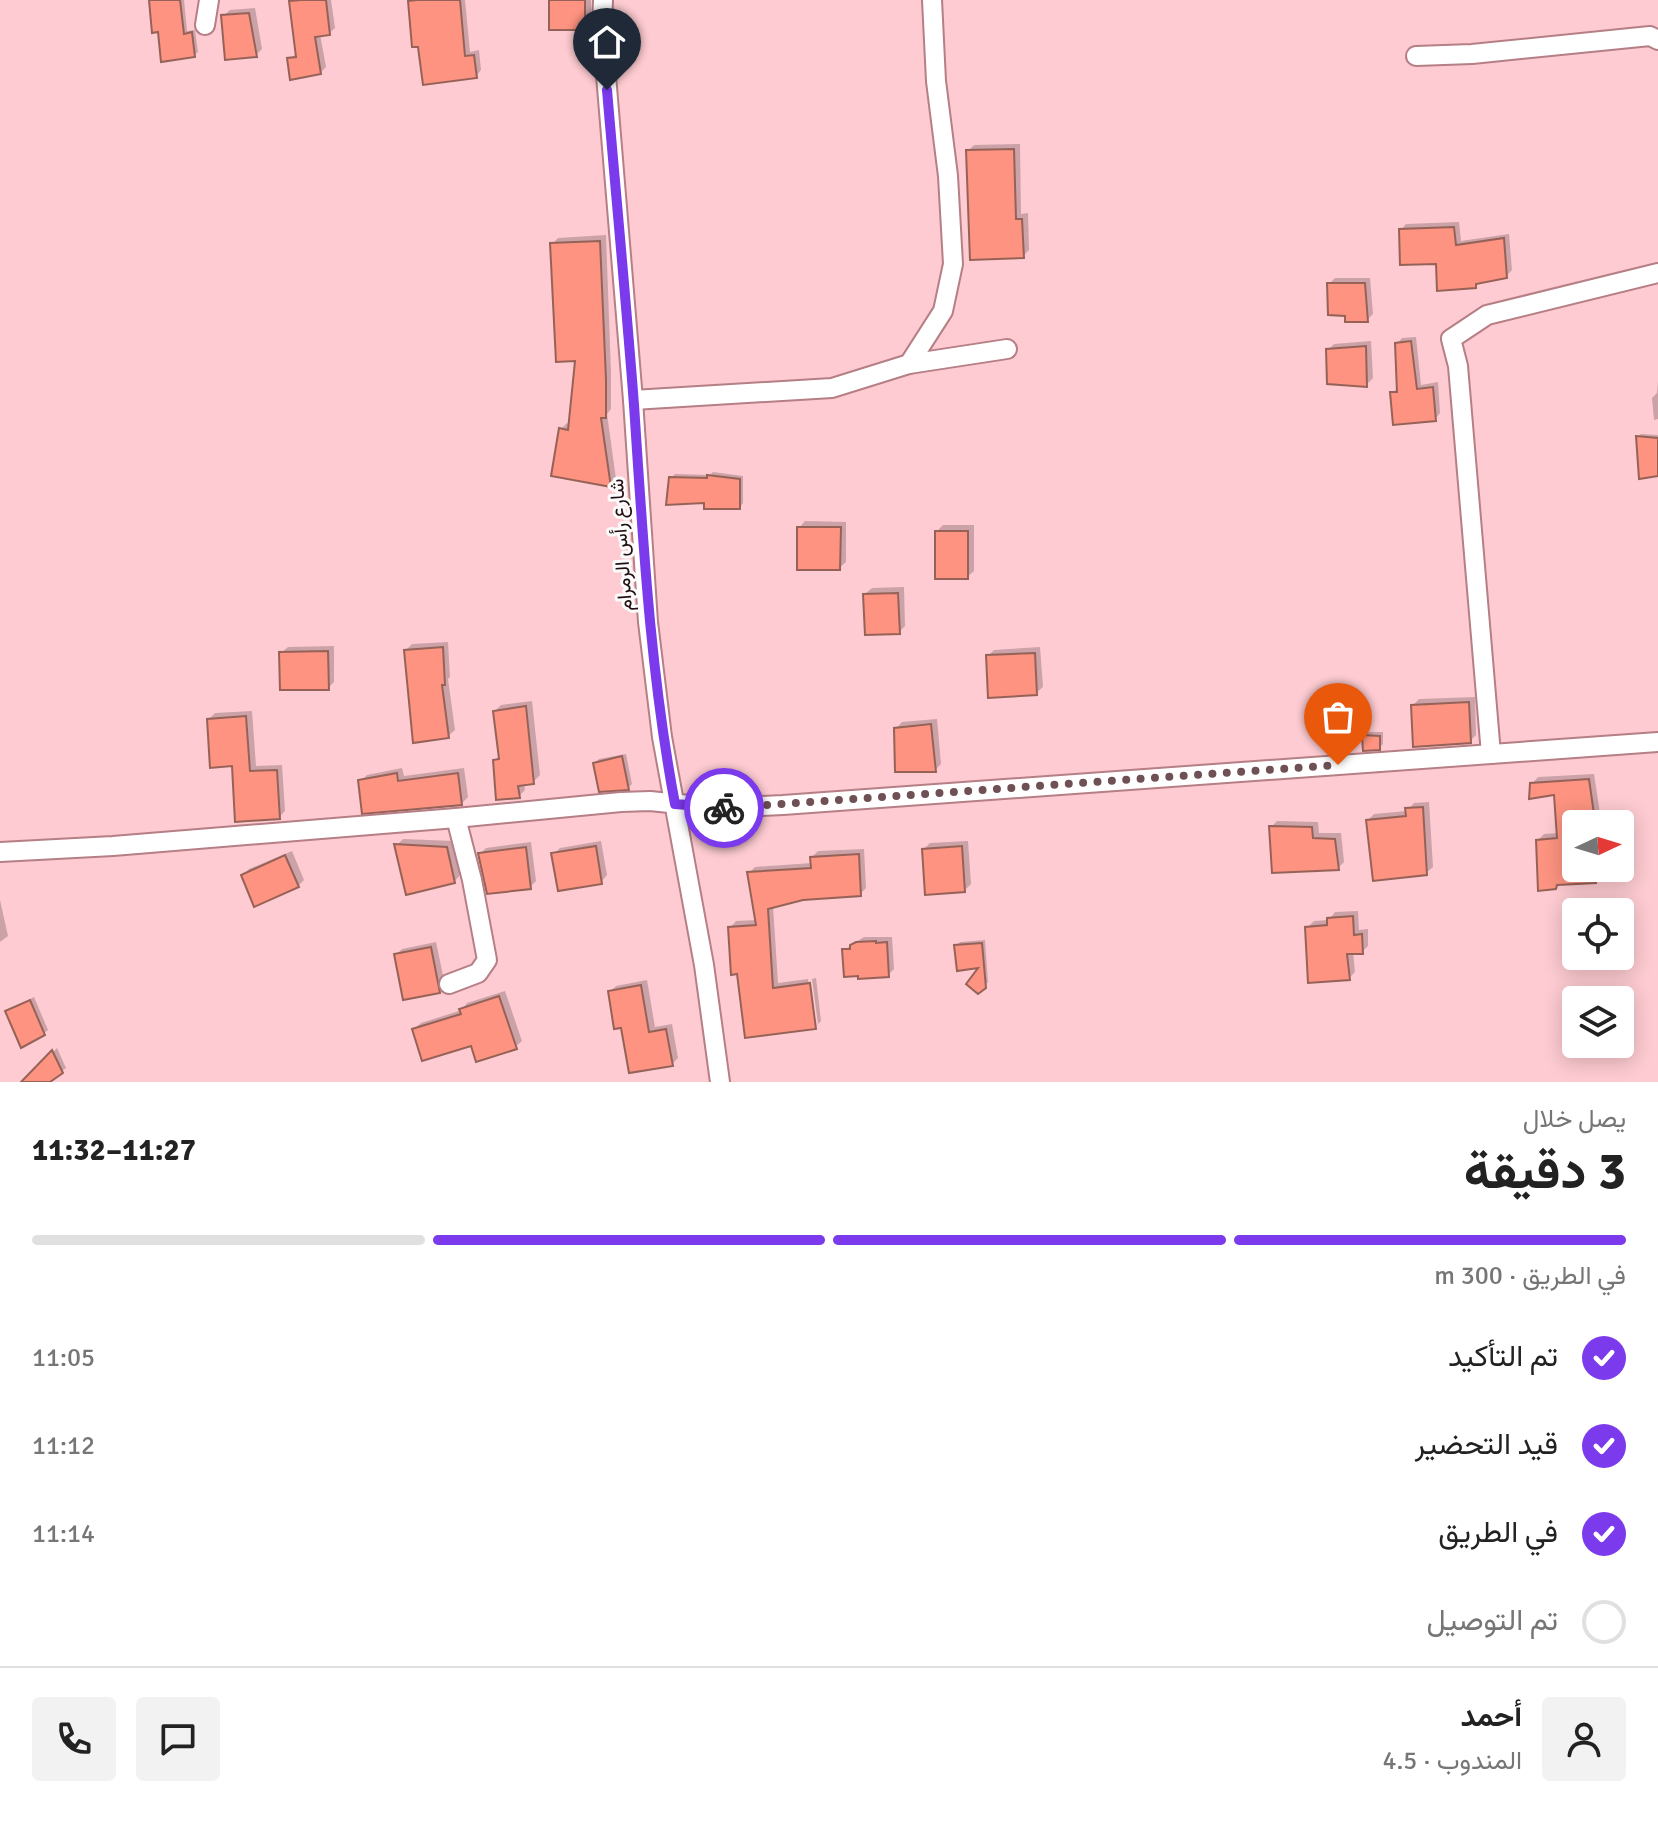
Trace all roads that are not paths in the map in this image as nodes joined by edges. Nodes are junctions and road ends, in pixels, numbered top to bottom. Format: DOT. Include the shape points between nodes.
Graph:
graph roads {
  1 [pos="209,0"];
  2 [pos="603,0"];
  3 [pos="932,0"];
  4 [pos="205,25"];
  5 [pos="1658,40"];
  6 [pos="1416,56"];
  7 [pos="1658,273"];
  8 [pos="1007,349"];
  9 [pos="909,364"];
  10 [pos="633,400"];
  11 [pos="1658,742"];
  12 [pos="1491,754"];
  13 [pos="675,804"];
  14 [pos="456,818"];
  15 [pos="0,852"];
  16 [pos="449,984"];
  17 [pos="720,1082"];
  1 -- 4 [label="street"];
  2 -- 10 [label="street, شارع رأس الرمرام"];
  3 -- 9 [label="street" via="953,264 943,311"];
  5 -- 6 [label="street" via="1650,36"];
  7 -- 12 [label="street" via="1487,315 1451,339 1458,366"];
  8 -- 9 [label="street"];
  9 -- 10 [label="street" via="832,388"];
  10 -- 13 [label="street, شارع رأس الرمرام" via="648,622"];
  11 -- 12 [label="street"];
  12 -- 13 [label="street" via="783,805"];
  13 -- 14 [label="street" via="621,802"];
  13 -- 17 [label="street, شارع رأس الرمرام"];
  14 -- 15 [label="street"];
  14 -- 16 [label="street" via="487,960 478,973"];
}
